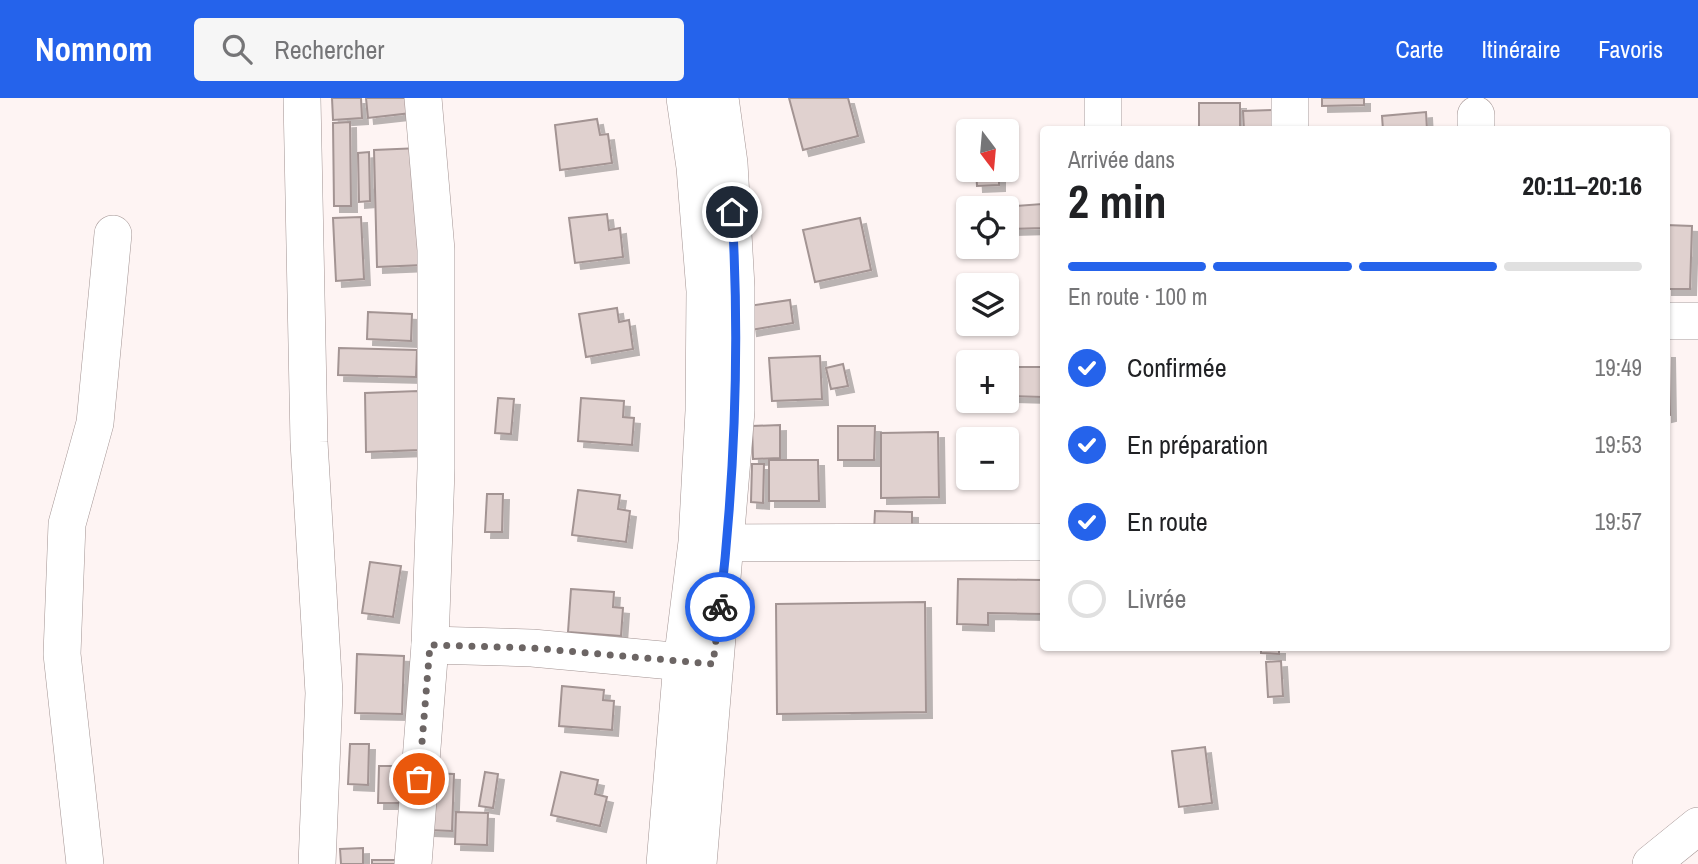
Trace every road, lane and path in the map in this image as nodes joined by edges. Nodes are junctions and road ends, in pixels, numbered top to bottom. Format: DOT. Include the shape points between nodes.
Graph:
graph roads {
  1 [pos="302,98"];
  2 [pos="424,98"];
  3 [pos="685,98"];
  4 [pos="720,98"];
  5 [pos="1103,98"];
  6 [pos="1290,98"];
  7 [pos="1103,126"];
  8 [pos="1290,126"];
  9 [pos="114,234"];
  10 [pos="1670,321"];
  11 [pos="1698,321"];
  12 [pos="1040,542"];
  13 [pos="712,543"];
  14 [pos="430,645"];
  15 [pos="697,664"];
  16 [pos="1698,826"];
  17 [pos="85,864"];
  18 [pos="317,864"];
  19 [pos="413,864"];
  20 [pos="665,864"];
  21 [pos="698,864"];
  22 [pos="1651,864"];
  1 -- 18 [label="street" via="309,442 324,693"];
  2 -- 14 [label="street" via="436,250"];
  3 -- 13 [label="street" via="705,291"];
  4 -- 13 [label="street" via="736,287 736,411"];
  5 -- 7 [label="street"];
  6 -- 8 [label="street"];
  9 -- 17 [label="street" via="95,423 67,524 62,654"];
  10 -- 11 [label="street"];
  12 -- 13 [label="street"];
  13 -- 15 [label="street"];
  14 -- 15 [label="street" via="544,649"];
  14 -- 19 [label="street"];
  15 -- 20 [label="street"];
  15 -- 21 [label="street"];
  16 -- 22 [label="street"];
}
